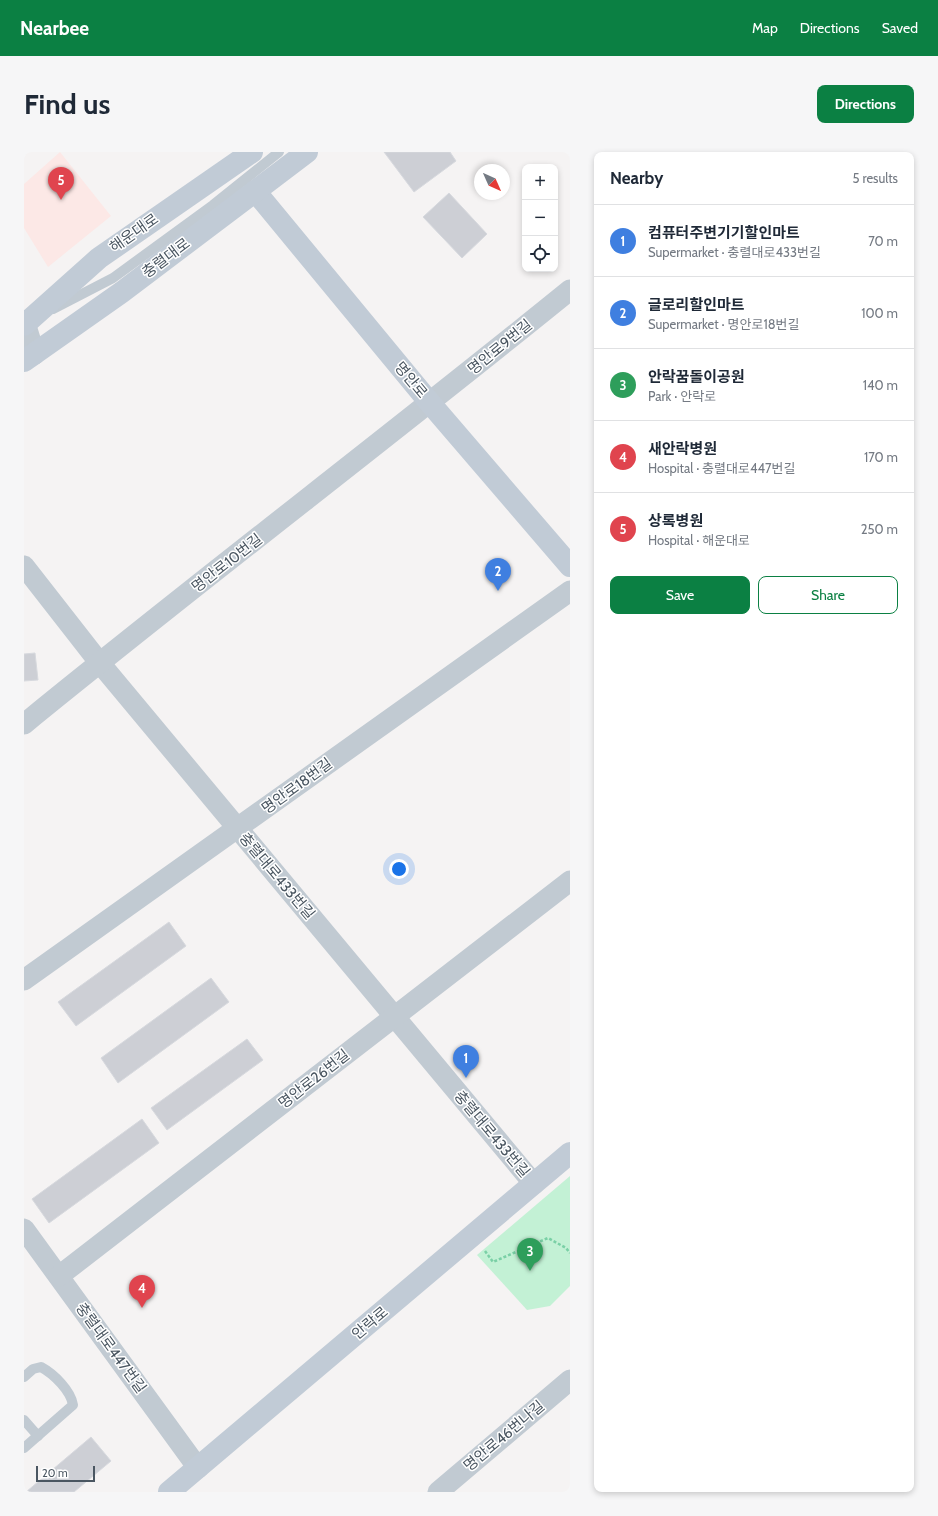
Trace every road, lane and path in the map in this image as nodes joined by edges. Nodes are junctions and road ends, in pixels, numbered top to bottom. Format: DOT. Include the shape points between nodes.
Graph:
graph roads {
  1 [pos="252,152"];
  2 [pos="279,152"];
  3 [pos="307,152"];
  4 [pos="255,191"];
  5 [pos="570,290"];
  6 [pos="24,323"];
  7 [pos="29,358"];
  8 [pos="430,403"];
  9 [pos="24,566"];
  10 [pos="570,566"];
  11 [pos="570,591"];
  12 [pos="99,662"];
  13 [pos="24,724"];
  14 [pos="238,828"];
  15 [pos="570,881"];
  16 [pos="24,980"];
  17 [pos="395,1017"];
  18 [pos="570,1153"];
  19 [pos="534,1184"];
  20 [pos="24,1229"];
  21 [pos="482,1248"];
  22 [pos="570,1253"];
  23 [pos="59,1276"];
  24 [pos="24,1377"];
  25 [pos="570,1380"];
  26 [pos="24,1420"];
  27 [pos="38,1436"];
  28 [pos="24,1448"];
  29 [pos="198,1468"];
  30 [pos="169,1492"];
  31 [pos="438,1492"];
  1 -- 6 [label="main road, 해운대로" via="99,258"];
  2 -- 6 [label="lane" via="213,205 113,278"];
  3 -- 4 [label="main road, 충렬대로"];
  4 -- 7 [label="main road, 충렬대로" via="122,292"];
  4 -- 8 [label="main road, 명안로"];
  5 -- 8 [label="street, 명안로9번길"];
  6 -- 7 [label="street"];
  8 -- 10 [label="main road, 명안로"];
  8 -- 12 [label="street, 명안로10번길"];
  9 -- 12 [label="street, 충렬대로433번길"];
  11 -- 14 [label="street, 명안로18번길"];
  12 -- 13 [label="street, 명안로10번길"];
  12 -- 14 [label="street, 충렬대로433번길"];
  14 -- 16 [label="street, 명안로18번길"];
  14 -- 17 [label="street, 충렬대로433번길"];
  15 -- 17 [label="street, 명안로26번길"];
  17 -- 19 [label="street, 충렬대로433번길"];
  17 -- 23 [label="street, 명안로26번길"];
  18 -- 19 [label="main road, 안락로"];
  19 -- 29 [label="main road, 안락로"];
  20 -- 23 [label="street, 충렬대로447번길"];
  21 -- 22 [label="path" via="494,1262 548,1238"];
  23 -- 29 [label="street, 충렬대로447번길"];
  24 -- 27 [label="lane" via="33,1369 41,1367 49,1371 72,1397 72,1405"];
  25 -- 31 [label="street, 명안로46번나길"];
  26 -- 27 [label="lane"];
  27 -- 28 [label="lane"];
  29 -- 30 [label="main road, 안락로"];
}
